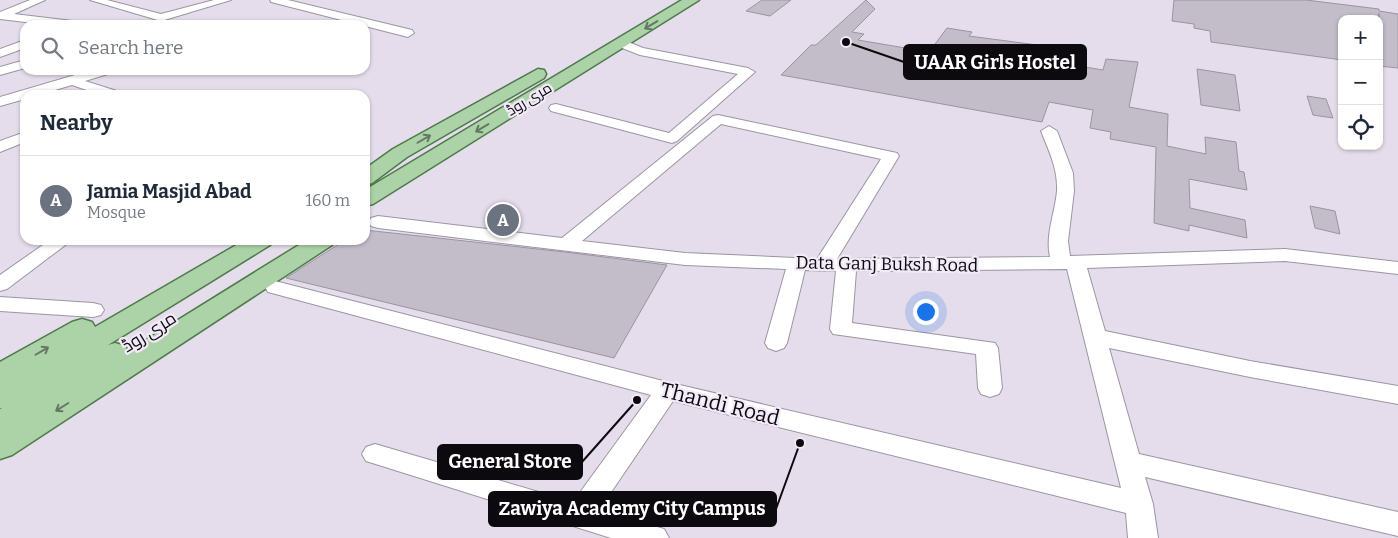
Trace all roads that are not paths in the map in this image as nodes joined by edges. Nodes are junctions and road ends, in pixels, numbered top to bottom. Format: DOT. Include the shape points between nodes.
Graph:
graph roads {
  1 [pos="40,0"];
  2 [pos="95,0"];
  3 [pos="226,0"];
  4 [pos="275,0"];
  5 [pos="668,0"];
  6 [pos="692,0"];
  7 [pos="0,17"];
  8 [pos="28,20"];
  9 [pos="358,20"];
  10 [pos="370,23"];
  11 [pos="408,32"];
  12 [pos="621,43"];
  13 [pos="20,46"];
  14 [pos="0,53"];
  15 [pos="20,65"];
  16 [pos="0,71"];
  17 [pos="90,75"];
  18 [pos="78,83"];
  19 [pos="44,90"];
  20 [pos="100,90"];
  21 [pos="20,98"];
  22 [pos="20,98"];
  23 [pos="0,104"];
  24 [pos="556,108"];
  25 [pos="1049,132"];
  26 [pos="20,138"];
  27 [pos="3,143"];
  28 [pos="400,153"];
  29 [pos="435,156"];
  30 [pos="370,166"];
  31 [pos="370,175"];
  32 [pos="370,196"];
  33 [pos="371,217"];
  34 [pos="55,245"];
  35 [pos="226,245"];
  36 [pos="254,245"];
  37 [pos="289,245"];
  38 [pos="316,245"];
  39 [pos="564,246"];
  40 [pos="798,264"];
  41 [pos="1069,264"];
  42 [pos="823,265"];
  43 [pos="846,265"];
  44 [pos="1398,268"];
  45 [pos="0,285"];
  46 [pos="275,287"];
  47 [pos="0,304"];
  48 [pos="93,310"];
  49 [pos="1095,337"];
  50 [pos="776,343"];
  51 [pos="0,375"];
  52 [pos="54,378"];
  53 [pos="990,388"];
  54 [pos="667,391"];
  55 [pos="1398,395"];
  56 [pos="0,397"];
  57 [pos="0,424"];
  58 [pos="0,446"];
  59 [pos="375,454"];
  60 [pos="1128,462"];
  61 [pos="1138,504"];
  62 [pos="579,516"];
  63 [pos="1398,524"];
  64 [pos="654,538"];
  65 [pos="1143,538"];
  1 -- 7 [label="street"];
  2 -- 3 [label="street" via="161,18"];
  4 -- 9 [label="street"];
  28 -- 5 [label="main road, مری روڈ, one-way"];
  6 -- 12 [label="main road, مری روڈ, one-way"];
  7 -- 8 [label="street"];
  10 -- 11 [label="street"];
  12 -- 24 [label="street" via="640,51 748,72 672,138"];
  12 -- 29 [label="main road, مری روڈ, one-way"];
  13 -- 14 [label="street"];
  15 -- 16 [label="street"];
  17 -- 19 [label="street"];
  18 -- 20 [label="street"];
  21 -- 23 [label="street"];
  22 -- 23 [label="street"];
  25 -- 41 [label="street" via="1064,166 1066,181 1057,248"];
  26 -- 27 [label="street"];
  28 -- 30 [label="main road"];
  28 -- 31 [label="main road, مری روڈ"];
  29 -- 32 [label="main road, مری روڈ"];
  29 -- 33 [label="main road"];
  33 -- 39 [label="street, Data Ganj Buksh Road"];
  34 -- 45 [label="street"];
  51 -- 35 [label="main road, one-way"];
  36 -- 52 [label="main road, مری روڈ"];
  37 -- 52 [label="main road, مری روڈ"];
  38 -- 58 [label="main road, one-way"];
  39 -- 40 [label="street, Data Ganj Buksh Road" via="685,259"];
  39 -- 42 [label="street" via="718,119 891,156"];
  40 -- 42 [label="street, Data Ganj Buksh Road"];
  40 -- 50 [label="street"];
  41 -- 43 [label="street, Data Ganj Buksh Road"];
  41 -- 44 [label="street, Data Ganj Buksh Road" via="1285,255"];
  41 -- 49 [label="street"];
  42 -- 43 [label="street, Data Ganj Buksh Road"];
  43 -- 53 [label="street" via="841,329 987,348"];
  46 -- 54 [label="street, Thandi Road"];
  47 -- 48 [label="street"];
  49 -- 55 [label="street"];
  49 -- 60 [label="street"];
  52 -- 56 [label="main road, مری روڈ"];
  52 -- 57 [label="main road, مری روڈ"];
  54 -- 61 [label="street, Thandi Road"];
  54 -- 62 [label="street"];
  59 -- 62 [label="street"];
  60 -- 61 [label="street"];
  60 -- 63 [label="street"];
  61 -- 65 [label="street"];
  62 -- 64 [label="street"];
}
